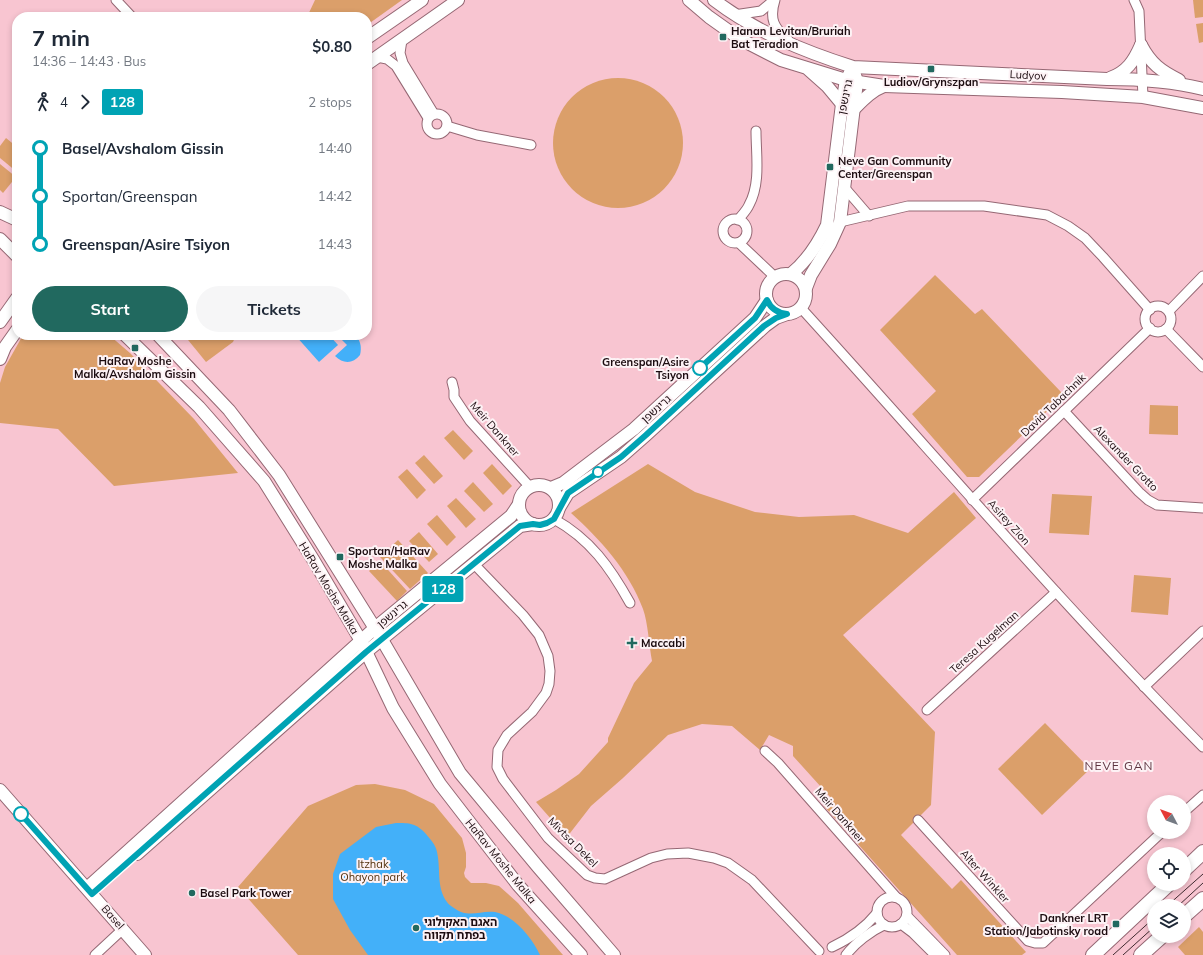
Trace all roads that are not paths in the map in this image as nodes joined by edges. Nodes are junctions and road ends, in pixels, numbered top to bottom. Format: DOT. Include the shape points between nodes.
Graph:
graph roads {
  1 [pos="116,0"];
  2 [pos="422,0"];
  3 [pos="458,0"];
  4 [pos="689,0"];
  5 [pos="714,0"];
  6 [pos="775,0"];
  7 [pos="1134,0"];
  8 [pos="127,12"];
  9 [pos="734,15"];
  10 [pos="372,35"];
  11 [pos="402,40"];
  12 [pos="1141,45"];
  13 [pos="797,47"];
  14 [pos="377,57"];
  15 [pos="372,60"];
  16 [pos="805,66"];
  17 [pos="853,67"];
  18 [pos="1107,79"];
  19 [pos="1142,79"];
  20 [pos="852,81"];
  21 [pos="884,86"];
  22 [pos="1189,86"];
  23 [pos="1203,89"];
  24 [pos="1143,97"];
  25 [pos="842,104"];
  26 [pos="1203,108"];
  27 [pos="854,109"];
  28 [pos="431,116"];
  29 [pos="447,126"];
  30 [pos="756,131"];
  31 [pos="531,144"];
  32 [pos="844,187"];
  33 [pos="0,212"];
  34 [pos="869,216"];
  35 [pos="12,218"];
  36 [pos="738,220"];
  37 [pos="840,222"];
  38 [pos="0,239"];
  39 [pos="739,243"];
  40 [pos="12,245"];
  41 [pos="12,251"];
  42 [pos="791,274"];
  43 [pos="1203,276"];
  44 [pos="775,277"];
  45 [pos="806,288"];
  46 [pos="767,300"];
  47 [pos="12,305"];
  48 [pos="801,308"];
  49 [pos="1150,310"];
  50 [pos="1168,311"];
  51 [pos="787,314"];
  52 [pos="0,322"];
  53 [pos="1150,328"];
  54 [pos="1166,329"];
  55 [pos="12,337"];
  56 [pos="130,340"];
  57 [pos="163,340"];
  58 [pos="0,359"];
  59 [pos="1203,367"];
  60 [pos="452,382"];
  61 [pos="1064,411"];
  62 [pos="530,487"];
  63 [pos="551,488"];
  64 [pos="972,500"];
  65 [pos="519,504"];
  66 [pos="1203,508"];
  67 [pos="556,513"];
  68 [pos="533,524"];
  69 [pos="474,564"];
  70 [pos="1056,592"];
  71 [pos="630,603"];
  72 [pos="364,610"];
  73 [pos="391,614"];
  74 [pos="350,624"];
  75 [pos="400,624"];
  76 [pos="1203,631"];
  77 [pos="378,634"];
  78 [pos="363,647"];
  79 [pos="393,658"];
  80 [pos="350,659"];
  81 [pos="375,670"];
  82 [pos="1144,687"];
  83 [pos="927,710"];
  84 [pos="1203,747"];
  85 [pos="765,751"];
  86 [pos="0,790"];
  87 [pos="1203,795"];
  88 [pos="1191,806"];
  89 [pos="918,820"];
  90 [pos="1154,839"];
  91 [pos="1203,852"];
  92 [pos="1191,863"];
  93 [pos="90,891"];
  94 [pos="1162,891"];
  95 [pos="896,897"];
  96 [pos="1203,899"];
  97 [pos="1191,910"];
  98 [pos="877,913"];
  99 [pos="907,916"];
  100 [pos="901,924"];
  101 [pos="884,925"];
  102 [pos="123,929"];
  103 [pos="1154,943"];
  104 [pos="832,947"];
  105 [pos="818,953"];
  106 [pos="95,955"];
  107 [pos="145,955"];
  108 [pos="581,955"];
  109 [pos="614,955"];
  110 [pos="842,955"];
  111 [pos="846,955"];
  112 [pos="935,955"];
  113 [pos="945,955"];
  114 [pos="1093,955"];
  115 [pos="1141,955"];
  1 -- 8 [label="street"];
  2 -- 10 [label="street"];
  3 -- 11 [label="street"];
  4 -- 16 [label="street, Ludyov" via="740,39 781,60"];
  5 -- 9 [label="street, Ludyov"];
  6 -- 9 [label="street" via="760,11"];
  6 -- 13 [label="street" via="772,10 778,31"];
  7 -- 12 [label="street" via="1139,11"];
  9 -- 13 [label="street, Ludyov"];
  11 -- 14 [label="street"];
  11 -- 28 [label="street" via="400,53 403,62"];
  12 -- 18 [label="street" via="1130,66"];
  12 -- 19 [label="street"];
  12 -- 22 [label="street" via="1157,68"];
  13 -- 17 [label="street, Ludyov"];
  14 -- 15 [label="street"];
  14 -- 28 [label="street" via="387,59 396,66"];
  16 -- 20 [label="street, Ludyov"];
  16 -- 25 [label="street"];
  17 -- 18 [label="street, Ludyov"];
  17 -- 20 [label="street, גרינשפן"];
  18 -- 19 [label="street, Ludyov"];
  19 -- 22 [label="street, Ludyov"];
  19 -- 24 [label="street"];
  20 -- 21 [label="street, Ludyov"];
  20 -- 25 [label="street, גרינשפן"];
  20 -- 27 [label="street, גרינשפן"];
  21 -- 24 [label="street, Ludyov"];
  21 -- 27 [label="street" via="866,96"];
  22 -- 23 [label="street, Ludyov"];
  24 -- 26 [label="street, Ludyov"];
  25 -- 42 [label="street, גרינשפן" via="827,225 808,258"];
  27 -- 32 [label="street, גרינשפן"];
  28 -- 29 [label="street" via="438,113 444,116"];
  28 -- 29 [label="street" via="427,125 433,133 440,134"];
  29 -- 31 [label="street" via="477,135"];
  30 -- 36 [label="street" via="755,190 749,206"];
  32 -- 34 [label="street"];
  32 -- 37 [label="street, גרינשפן"];
  33 -- 35 [label="street"];
  34 -- 37 [label="street"];
  34 -- 49 [label="street" via="908,206 984,206 1047,215 1085,238"];
  36 -- 39 [label="street" via="745,225 747,233"];
  36 -- 39 [label="street" via="729,221 723,232 729,242"];
  37 -- 45 [label="street, גרינשפן"];
  38 -- 40 [label="street"];
  38 -- 41 [label="street"];
  39 -- 44 [label="street"];
  42 -- 44 [label="street"];
  42 -- 45 [label="street" via="803,281"];
  43 -- 50 [label="street"];
  44 -- 46 [label="street" via="767,288"];
  45 -- 48 [label="street" via="807,295"];
  46 -- 51 [label="street" via="774,310 780,314"];
  46 -- 63 [label="street, גרינשפן" via="755,318 634,429 563,483"];
  47 -- 52 [label="street"];
  48 -- 51 [label="street"];
  48 -- 64 [label="street, Asirey Zion"];
  49 -- 50 [label="street" via="1162,307"];
  49 -- 53 [label="street" via="1146,315"];
  50 -- 54 [label="street" via="1171,319"];
  51 -- 67 [label="street, גרינשפן" via="764,326 621,457 568,493"];
  53 -- 54 [label="street" via="1157,332"];
  53 -- 61 [label="street, David Tabachnik"];
  54 -- 59 [label="street"];
  55 -- 58 [label="street"];
  56 -- 74 [label="street, HaRav Moshe Malka" via="199,407 264,481"];
  57 -- 72 [label="street, HaRav Moshe Malka" via="229,410 280,475"];
  60 -- 62 [label="street, Meir Dankner" via="454,397 470,421"];
  61 -- 64 [label="street, David Tabachnik"];
  61 -- 66 [label="street, Alexander Grotto" via="1148,500 1157,505"];
  62 -- 63 [label="street" via="545,485"];
  62 -- 65 [label="street" via="524,491"];
  63 -- 67 [label="street" via="558,497"];
  64 -- 70 [label="street, Asirey Zion"];
  65 -- 68 [label="street" via="521,513"];
  65 -- 73 [label="street, גרינשפן" via="511,516"];
  67 -- 68 [label="street" via="547,523"];
  67 -- 71 [label="street" via="601,558 615,576"];
  68 -- 69 [label="street, גרינשפן" via="520,526"];
  69 -- 75 [label="street, גרינשפן"];
  69 -- 105 [label="street, Mivtsa Dekel" via="523,614 539,635 548,656 550,671 546,693 532,712 507,735 498,750 498,766 503,779 548,838 587,875 595,878 605,879 651,858 667,854 688,854 728,863 752,880"];
  70 -- 82 [label="street, Asirey Zion"];
  70 -- 83 [label="street, Teresa Kugelman"];
  72 -- 73 [label="street" via="374,615"];
  72 -- 77 [label="street, HaRav Moshe Malka"];
  73 -- 77 [label="street, גרינשפן"];
  74 -- 78 [label="street, HaRav Moshe Malka"];
  74 -- 80 [label="street"];
  75 -- 77 [label="street, גרינשפן"];
  75 -- 79 [label="street" via="394,634"];
  76 -- 82 [label="street"];
  77 -- 78 [label="street, גרינשפן"];
  77 -- 79 [label="street, HaRav Moshe Malka"];
  78 -- 80 [label="street, גרינשפן"];
  78 -- 81 [label="street, HaRav Moshe Malka"];
  79 -- 109 [label="street, HaRav Moshe Malka" via="460,773"];
  80 -- 81 [label="street" via="371,665"];
  80 -- 93 [label="street, גרינשפן"];
  81 -- 108 [label="street, HaRav Moshe Malka" via="393,708 440,784 518,885"];
  82 -- 84 [label="street, Asirey Zion"];
  85 -- 95 [label="street, Meir Dankner" via="778,762"];
  86 -- 93 [label="street, Basel"];
  87 -- 88 [label="street"];
  89 -- 90 [label="street, Alter Winkler" via="1028,941 1035,943 1043,943"];
  91 -- 92 [label="main road"];
  93 -- 102 [label="street, Basel"];
  94 -- 114 [label="main road"];
  95 -- 98 [label="street" via="884,899 878,905"];
  95 -- 99 [label="street" via="907,906"];
  96 -- 97 [label="main road"];
  98 -- 101 [label="street"];
  98 -- 104 [label="street" via="847,940"];
  99 -- 100 [label="street"];
  99 -- 113 [label="street"];
  100 -- 101 [label="street" via="893,927"];
  100 -- 112 [label="street"];
  101 -- 111 [label="street"];
  102 -- 106 [label="street"];
  102 -- 107 [label="street, Basel"];
  103 -- 115 [label="main road"];
  104 -- 105 [label="street" via="823,948"];
  104 -- 110 [label="street"];
}
